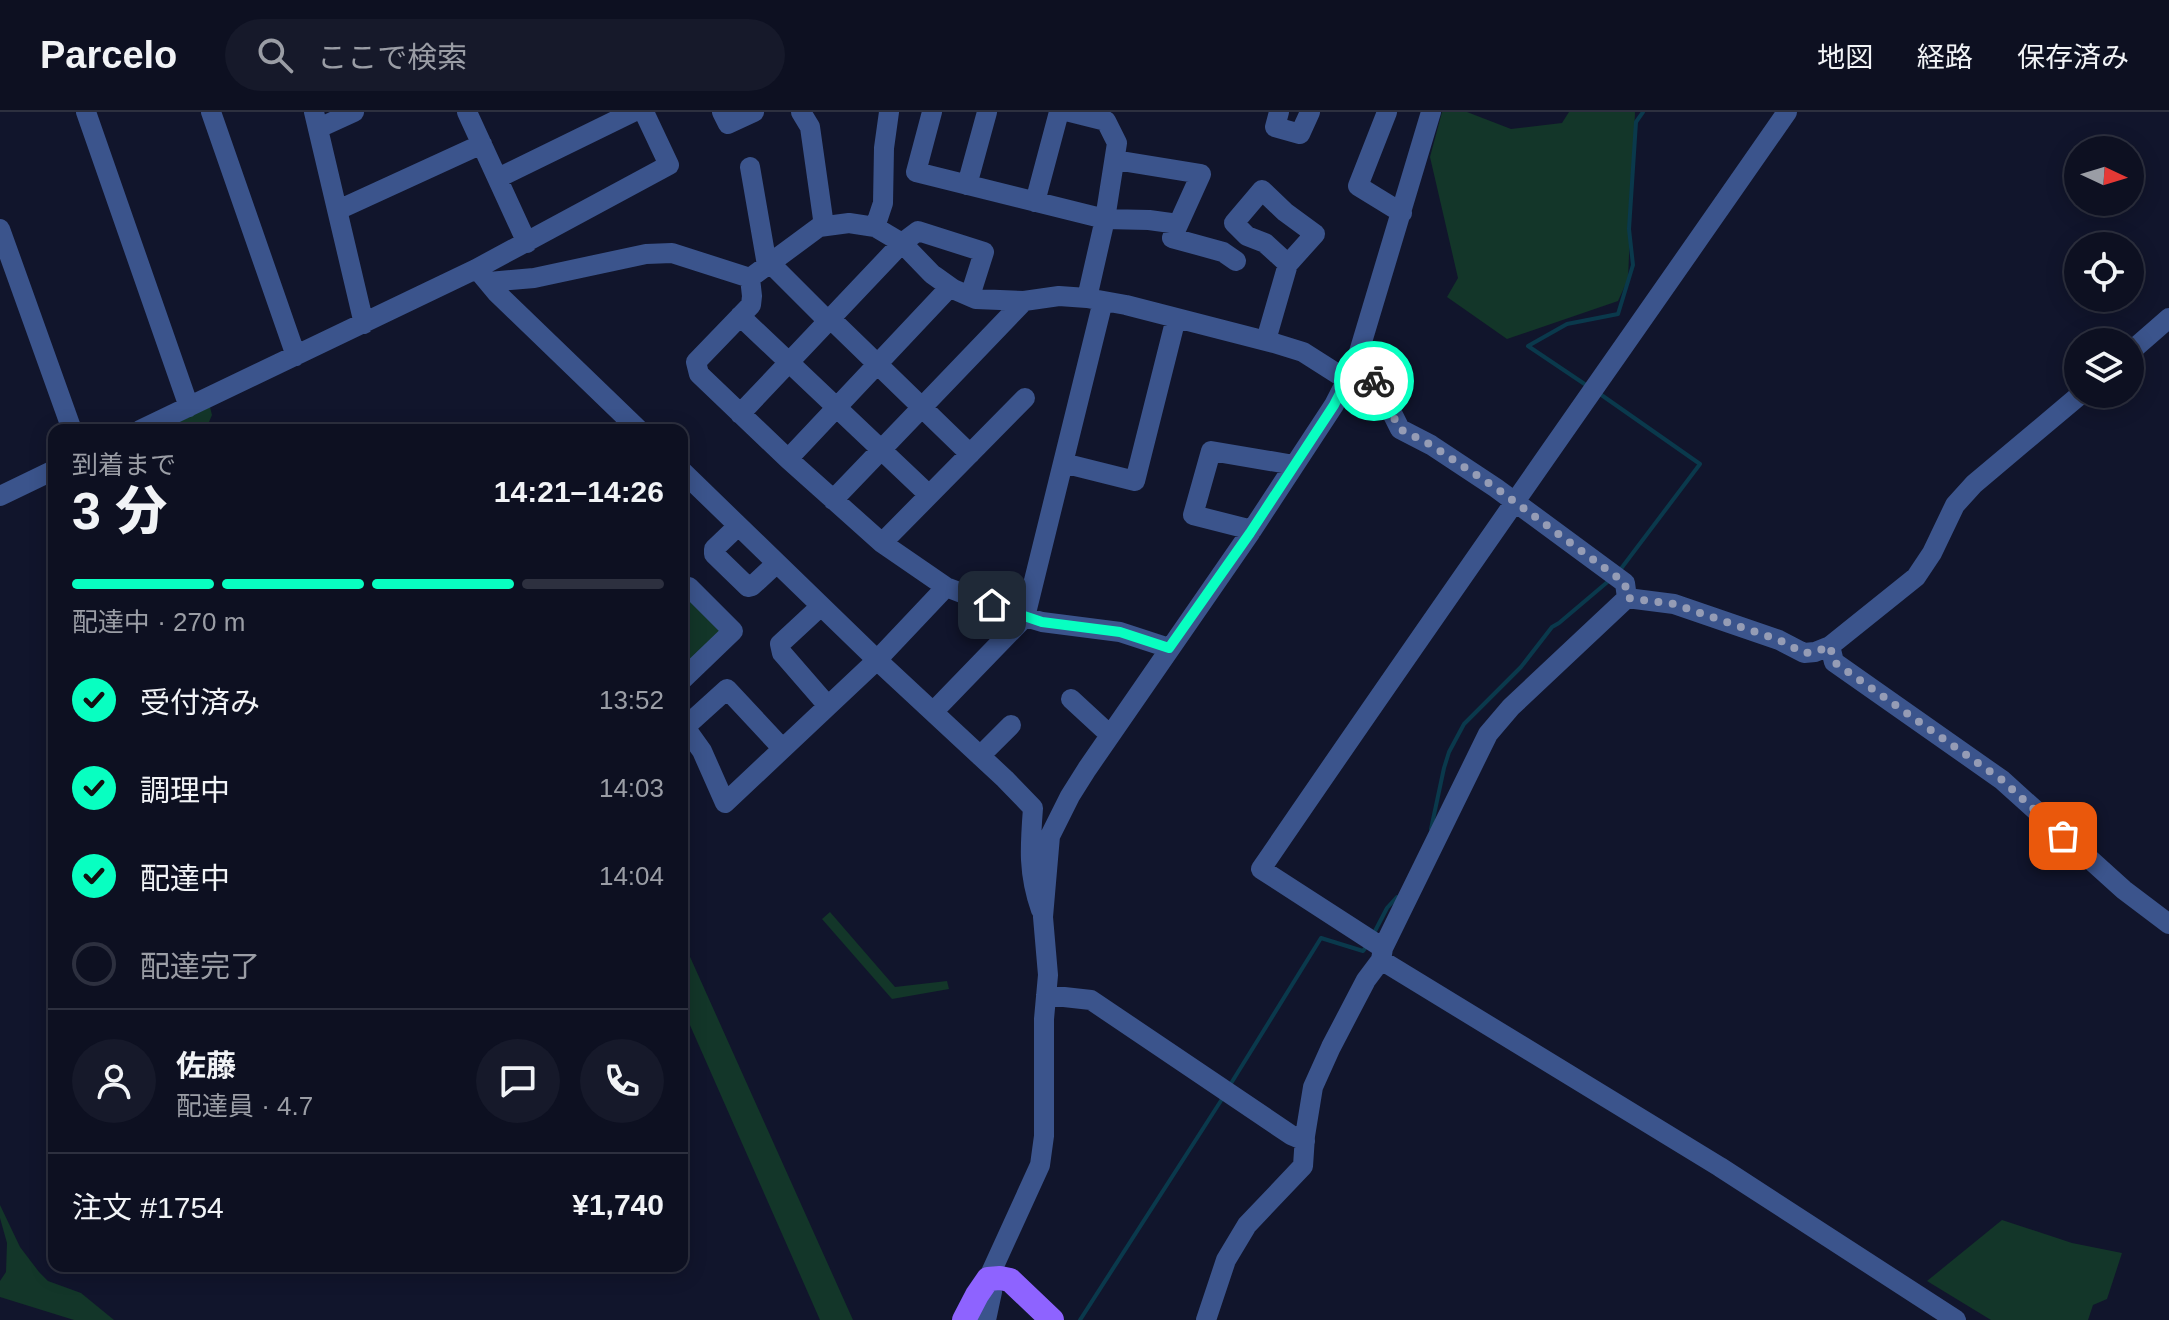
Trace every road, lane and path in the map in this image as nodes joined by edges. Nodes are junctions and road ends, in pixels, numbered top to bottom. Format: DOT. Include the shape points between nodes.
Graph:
graph roads {
  1 [pos="86,112"];
  2 [pos="211,112"];
  3 [pos="354,112"];
  4 [pos="467,112"];
  5 [pos="633,112"];
  6 [pos="644,112"];
  7 [pos="722,112"];
  8 [pos="754,112"];
  9 [pos="801,112"];
  10 [pos="889,112"];
  11 [pos="932,112"];
  12 [pos="987,112"];
  13 [pos="1059,112"];
  14 [pos="1070,112"];
  15 [pos="1122,112"];
  16 [pos="1279,112"];
  17 [pos="1310,112"];
  18 [pos="1387,112"];
  19 [pos="1431,112"];
  20 [pos="1787,112"];
  21 [pos="316,120"];
  22 [pos="1116,138"];
  23 [pos="482,144"];
  24 [pos="1115,160"];
  25 [pos="750,167"];
  26 [pos="498,178"];
  27 [pos="967,185"];
  28 [pos="1035,202"];
  29 [pos="338,210"];
  30 [pos="1402,213"];
  31 [pos="1105,219"];
  32 [pos="1178,224"];
  33 [pos="824,226"];
  34 [pos="875,227"];
  35 [pos="0,229"];
  36 [pos="527,243"];
  37 [pos="902,243"];
  38 [pos="1236,261"];
  39 [pos="769,264"];
  40 [pos="1288,264"];
  41 [pos="482,276"];
  42 [pos="750,278"];
  43 [pos="950,287"];
  44 [pos="970,296"];
  45 [pos="1095,299"];
  46 [pos="1024,301"];
  47 [pos="740,316"];
  48 [pos="1176,318"];
  49 [pos="2169,318"];
  50 [pos="828,321"];
  51 [pos="364,324"];
  52 [pos="1266,340"];
  53 [pos="2144,340"];
  54 [pos="296,356"];
  55 [pos="789,362"];
  56 [pos="878,364"];
  57 [pos="1351,371"];
  58 [pos="1025,398"];
  59 [pos="189,407"];
  60 [pos="922,407"];
  61 [pos="837,408"];
  62 [pos="2065,408"];
  63 [pos="740,414"];
  64 [pos="70,424"];
  65 [pos="153,424"];
  66 [pos="633,424"];
  67 [pos="881,450"];
  68 [pos="970,454"];
  69 [pos="788,459"];
  70 [pos="1063,463"];
  71 [pos="1294,465"];
  72 [pos="48,473"];
  73 [pos="688,477"];
  74 [pos="929,495"];
  75 [pos="0,496"];
  76 [pos="833,500"];
  77 [pos="1514,501"];
  78 [pos="738,526"];
  79 [pos="1252,530"];
  80 [pos="882,543"];
  81 [pos="777,563"];
  82 [pos="1620,583"];
  83 [pos="946,587"];
  84 [pos="688,588"];
  85 [pos="821,606"];
  86 [pos="1025,617"];
  87 [pos="1830,646"];
  88 [pos="1169,648"];
  89 [pos="877,660"];
  90 [pos="688,674"];
  91 [pos="1071,699"];
  92 [pos="828,706"];
  93 [pos="933,712"];
  94 [pos="688,721"];
  95 [pos="1011,725"];
  96 [pos="688,732"];
  97 [pos="1110,735"];
  98 [pos="782,748"];
  99 [pos="980,756"];
  100 [pos="1043,917"];
  101 [pos="2169,924"];
  102 [pos="1377,947"];
  103 [pos="1046,995"];
  104 [pos="1305,1141"];
  105 [pos="987,1281"];
  106 [pos="964,1320"];
  107 [pos="986,1320"];
  108 [pos="1052,1320"];
  109 [pos="1206,1320"];
  110 [pos="1956,1320"];
  1 -- 59 [label="street"];
  2 -- 54 [label="street"];
  3 -- 21 [label="street"];
  4 -- 23 [label="street"];
  5 -- 26 [label="street"];
  6 -- 36 [label="street" via="669,165"];
  7 -- 8 [label="street" via="728,124"];
  9 -- 33 [label="street" via="810,127"];
  10 -- 34 [label="street" via="883,203"];
  11 -- 27 [label="street" via="916,172"];
  12 -- 27 [label="street"];
  13 -- 28 [label="street"];
  14 -- 22 [label="street" via="1106,121"];
  15 -- 22 [label="street"];
  16 -- 17 [label="street" via="1275,127 1300,134"];
  18 -- 30 [label="street" via="1358,186"];
  19 -- 30 [label="street"];
  20 -- 77 [label="street"];
  21 -- 29 [label="street"];
  22 -- 24 [label="street"];
  23 -- 26 [label="street"];
  23 -- 29 [label="street"];
  24 -- 31 [label="street"];
  24 -- 32 [label="street" via="1201,174"];
  25 -- 39 [label="street"];
  26 -- 36 [label="street"];
  27 -- 28 [label="street"];
  28 -- 31 [label="street"];
  29 -- 51 [label="street"];
  30 -- 57 [label="street"];
  31 -- 32 [label="street"];
  31 -- 45 [label="street"];
  32 -- 38 [label="street" via="1172,238 1223,252"];
  33 -- 34 [label="street"];
  33 -- 39 [label="street"];
  34 -- 37 [label="street"];
  35 -- 64 [label="street"];
  36 -- 41 [label="street"];
  37 -- 43 [label="street"];
  37 -- 44 [label="street" via="918,231 984,252"];
  37 -- 50 [label="street"];
  39 -- 42 [label="street"];
  39 -- 50 [label="street"];
  40 -- 52 [label="street"];
  41 -- 42 [label="street" via="534,278 672,253"];
  41 -- 51 [label="street"];
  41 -- 66 [label="street"];
  42 -- 47 [label="street" via="751,305"];
  43 -- 44 [label="street"];
  43 -- 56 [label="street"];
  44 -- 46 [label="street"];
  45 -- 46 [label="street" via="1059,296"];
  45 -- 48 [label="street"];
  45 -- 70 [label="street"];
  46 -- 60 [label="street"];
  47 -- 55 [label="street"];
  47 -- 63 [label="street" via="696,362 699,374"];
  48 -- 52 [label="street"];
  48 -- 70 [label="street" via="1135,481"];
  49 -- 53 [label="street"];
  50 -- 55 [label="street"];
  50 -- 56 [label="street"];
  51 -- 54 [label="street"];
  52 -- 57 [label="street"];
  54 -- 59 [label="street"];
  55 -- 61 [label="street"];
  55 -- 63 [label="street"];
  56 -- 60 [label="street"];
  56 -- 61 [label="street"];
  57 -- 71 [label="street"];
  57 -- 77 [label="street" via="1378,385 1400,429"];
  58 -- 68 [label="street"];
  59 -- 65 [label="street"];
  60 -- 67 [label="street"];
  60 -- 68 [label="street"];
  61 -- 67 [label="street"];
  61 -- 69 [label="street"];
  62 -- 87 [label="street" via="1961,497 1916,577"];
  63 -- 69 [label="street"];
  67 -- 74 [label="street"];
  67 -- 76 [label="street"];
  68 -- 74 [label="street"];
  69 -- 76 [label="street"];
  70 -- 86 [label="street"];
  71 -- 79 [label="street"];
  71 -- 79 [label="street" via="1211,451 1193,515"];
  72 -- 75 [label="street"];
  73 -- 78 [label="street"];
  74 -- 80 [label="street"];
  76 -- 80 [label="street"];
  77 -- 82 [label="street"];
  77 -- 102 [label="street" via="1261,869"];
  78 -- 81 [label="street"];
  78 -- 81 [label="street" via="714,554 748,587"];
  79 -- 88 [label="street"];
  80 -- 83 [label="street"];
  81 -- 85 [label="street"];
  82 -- 87 [label="street" via="1804,653"];
  82 -- 102 [label="street" via="1488,734"];
  83 -- 86 [label="street"];
  83 -- 89 [label="street"];
  84 -- 90 [label="street" via="733,631"];
  85 -- 89 [label="street"];
  85 -- 92 [label="street" via="780,648"];
  86 -- 88 [label="street" via="1120,632"];
  86 -- 93 [label="street"];
  87 -- 101 [label="street" via="1834,662 2002,780"];
  88 -- 97 [label="street"];
  89 -- 92 [label="street"];
  89 -- 93 [label="street"];
  91 -- 97 [label="street"];
  92 -- 98 [label="street"];
  93 -- 99 [label="street"];
  94 -- 98 [label="street" via="727,689"];
  95 -- 99 [label="street"];
  96 -- 98 [label="street" via="725,803"];
  97 -- 100 [label="street" via="1050,836"];
  99 -- 100 [label="street" via="1033,808 1033,886"];
  100 -- 103 [label="street"];
  102 -- 104 [label="street" via="1313,1087"];
  102 -- 110 [label="street"];
  103 -- 104 [label="street" via="1091,1000"];
  103 -- 105 [label="street" via="1040,1165"];
  104 -- 109 [label="street" via="1303,1166 1247,1225 1226,1260"];
  105 -- 106 [label="main road"];
  105 -- 107 [label="street" via="992,1292"];
  105 -- 108 [label="main road" via="1010,1280"];
}
